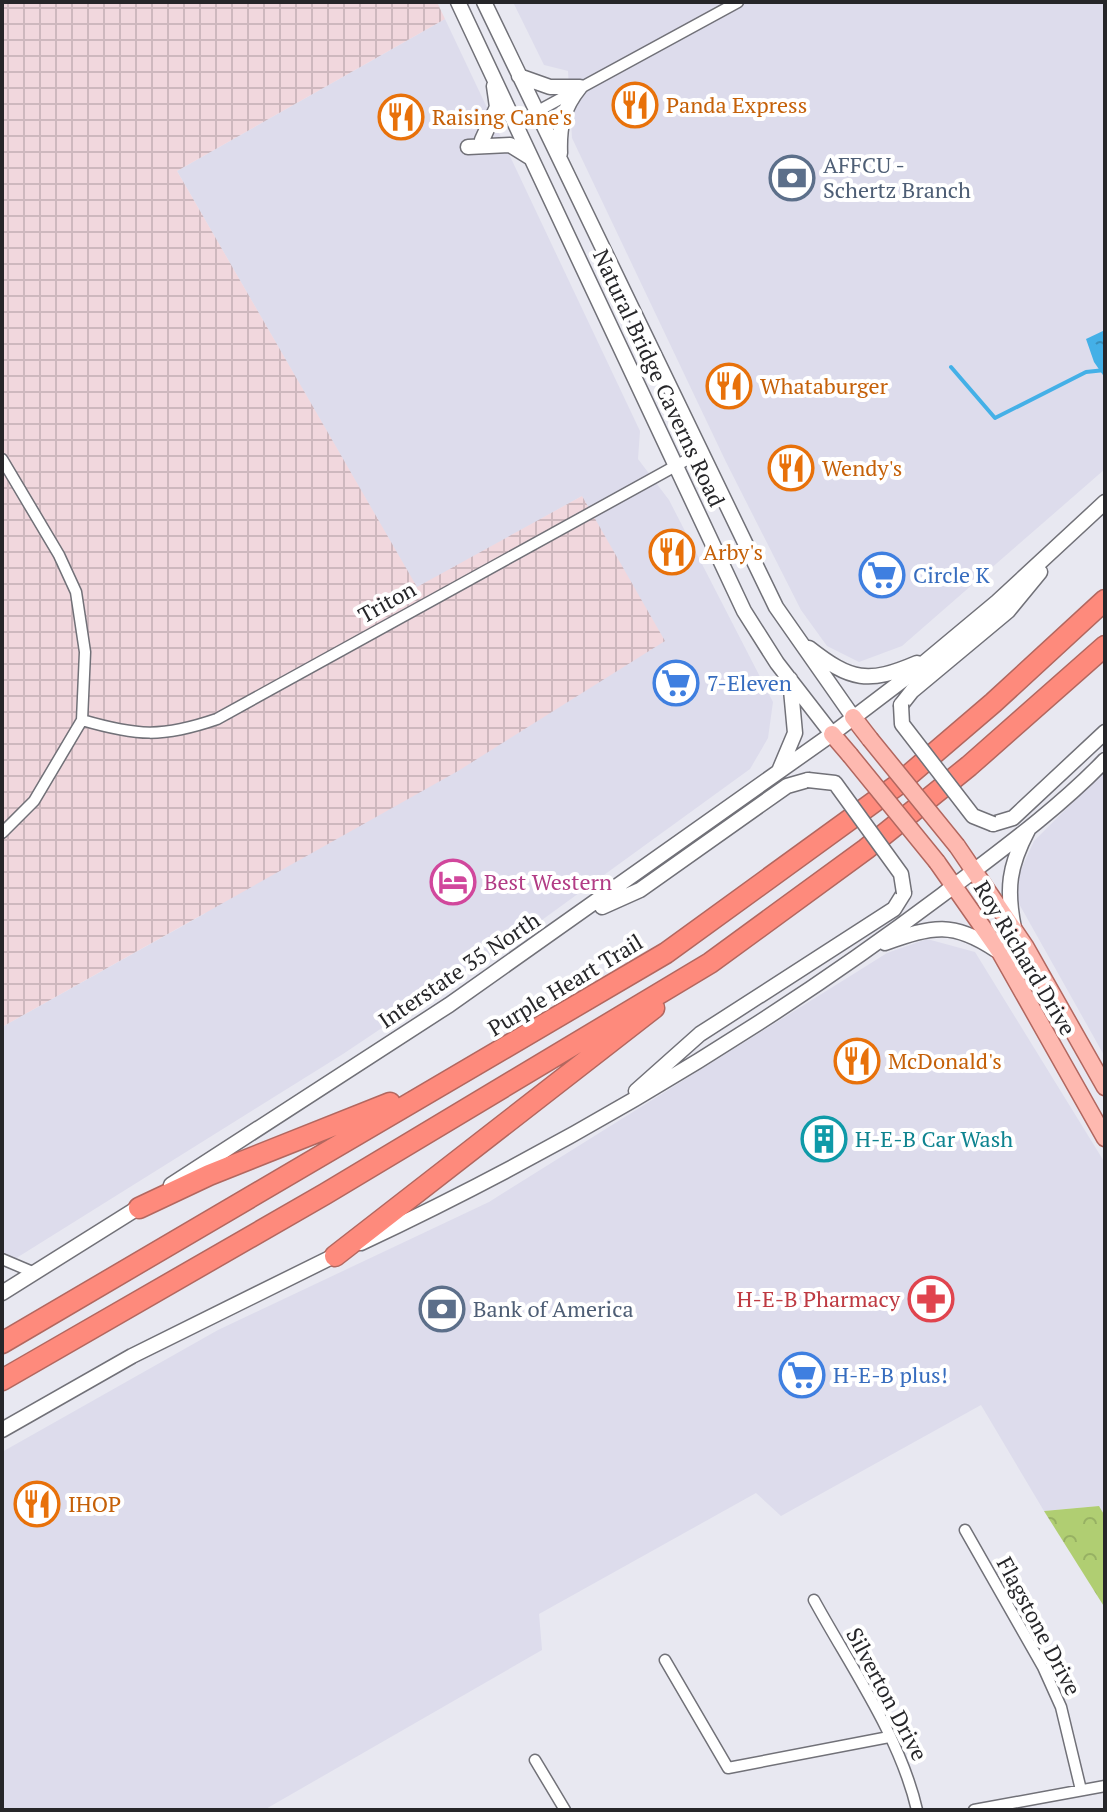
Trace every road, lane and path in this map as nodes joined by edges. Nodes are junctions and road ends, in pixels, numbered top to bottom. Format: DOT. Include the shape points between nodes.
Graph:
graph roads {
  1 [pos="458,2"];
  2 [pos="484,2"];
  3 [pos="738,2"];
  4 [pos="492,74"];
  5 [pos="519,76"];
  6 [pos="580,87"];
  7 [pos="536,112"];
  8 [pos="516,123"];
  9 [pos="482,140"];
  10 [pos="468,147"];
  11 [pos="533,159"];
  12 [pos="560,161"];
  13 [pos="699,453"];
  14 [pos="2,459"];
  15 [pos="676,465"];
  16 [pos="1105,502"];
  17 [pos="1084,520"];
  18 [pos="1105,600"];
  19 [pos="793,635"];
  20 [pos="1105,646"];
  21 [pos="932,657"];
  22 [pos="790,679"];
  23 [pos="853,717"];
  24 [pos="82,720"];
  25 [pos="1105,732"];
  26 [pos="832,734"];
  27 [pos="1105,760"];
  28 [pos="778,773"];
  29 [pos="1031,825"];
  30 [pos="2,833"];
  31 [pos="937,862"];
  32 [pos="976,870"];
  33 [pos="955,884"];
  34 [pos="572,921"];
  35 [pos="1014,929"];
  36 [pos="870,948"];
  37 [pos="1000,952"];
  38 [pos="710,963"];
  39 [pos="470,1068"];
  40 [pos="1105,1087"];
  41 [pos="606,1117"];
  42 [pos="1105,1138"];
  43 [pos="139,1208"];
  44 [pos="335,1256"];
  45 [pos="2,1259"];
  46 [pos="35,1273"];
  47 [pos="2,1293"];
  48 [pos="2,1343"];
  49 [pos="2,1380"];
  50 [pos="2,1430"];
  51 [pos="965,1530"];
  52 [pos="814,1600"];
  53 [pos="665,1660"];
  54 [pos="889,1737"];
  55 [pos="535,1760"];
  56 [pos="1105,1786"];
  57 [pos="1081,1790"];
  58 [pos="565,1810"];
  59 [pos="917,1810"];
  60 [pos="975,1810"];
  1 -- 4 [label="main road, Natural Bridge Caverns Road"];
  2 -- 5 [label="main road, Natural Bridge Caverns Road"];
  3 -- 6 [label="street"];
  4 -- 8 [label="main road, Natural Bridge Caverns Road"];
  4 -- 9 [label="main road" via="497,107"];
  5 -- 6 [label="main road" via="550,87"];
  5 -- 7 [label="main road, Natural Bridge Caverns Road"];
  6 -- 7 [label="street"];
  6 -- 12 [label="main road" via="561,121"];
  7 -- 8 [label="street"];
  7 -- 12 [label="main road, Natural Bridge Caverns Road"];
  8 -- 11 [label="main road, Natural Bridge Caverns Road"];
  10 -- 11 [label="main road" via="510,145"];
  11 -- 15 [label="main road, Natural Bridge Caverns Road"];
  12 -- 13 [label="main road, Natural Bridge Caverns Road"];
  13 -- 15 [label="street, Triton"];
  13 -- 19 [label="main road, Natural Bridge Caverns Road"];
  14 -- 24 [label="street" via="76,592 85,652"];
  15 -- 22 [label="main road, Natural Bridge Caverns Road" via="744,611"];
  15 -- 24 [label="street, Triton" via="217,719 149,735"];
  16 -- 17 [label="main road, Interstate 35 North"];
  17 -- 21 [label="main road, Interstate 35 North"];
  17 -- 25 [label="main road, bridge" via="1008,611 912,691 901,705 902,724 973,816 993,824 1013,818"];
  18 -- 39 [label="highway, Purple Heart Trail" via="896,786 741,902 612,988"];
  19 -- 21 [label="main road" via="839,671 856,676 889,675"];
  19 -- 23 [label="main road, Natural Bridge Caverns Road"];
  20 -- 38 [label="highway" via="866,849"];
  21 -- 23 [label="main road, Interstate 35 North"];
  22 -- 26 [label="main road, Natural Bridge Caverns Road"];
  22 -- 28 [label="main road" via="795,733"];
  23 -- 26 [label="main road, Interstate 35 North"];
  23 -- 32 [label="main road, Roy Richard Drive, bridge"];
  24 -- 30 [label="street" via="34,801"];
  26 -- 28 [label="main road, Interstate 35 North"];
  26 -- 31 [label="main road, Natural Bridge Caverns Road, bridge"];
  27 -- 29 [label="main road"];
  28 -- 34 [label="main road, Interstate 35 North"];
  29 -- 32 [label="main road"];
  29 -- 35 [label="main road" via="1009,871 1007,896"];
  31 -- 33 [label="main road, Roy Richard Drive"];
  32 -- 33 [label="main road"];
  32 -- 35 [label="main road, Roy Richard Drive"];
  33 -- 36 [label="main road"];
  33 -- 37 [label="main road, Roy Richard Drive"];
  34 -- 41 [label="main road, bridge" via="640,890 787,786 808,780 835,783 901,874 904,893 894,909 700,1034"];
  34 -- 43 [label="main road, Interstate 35 North"];
  35 -- 40 [label="main road, Roy Richard Drive"];
  36 -- 37 [label="main road" via="921,930 946,928 974,935"];
  36 -- 41 [label="main road"];
  37 -- 42 [label="main road, Roy Richard Drive"];
  38 -- 44 [label="highway"];
  38 -- 49 [label="highway"];
  39 -- 43 [label="highway"];
  39 -- 48 [label="highway, Purple Heart Trail"];
  41 -- 44 [label="main road"];
  43 -- 46 [label="main road, Interstate 35 North"];
  44 -- 50 [label="main road" via="132,1356"];
  45 -- 46 [label="street"];
  46 -- 47 [label="main road, Interstate 35 North"];
  51 -- 57 [label="street, Flagstone Drive" via="1061,1707"];
  52 -- 54 [label="street, Silverton Drive"];
  53 -- 54 [label="street" via="728,1768"];
  54 -- 59 [label="street, Silverton Drive"];
  55 -- 58 [label="street"];
  56 -- 57 [label="street"];
  57 -- 60 [label="street"];
}
